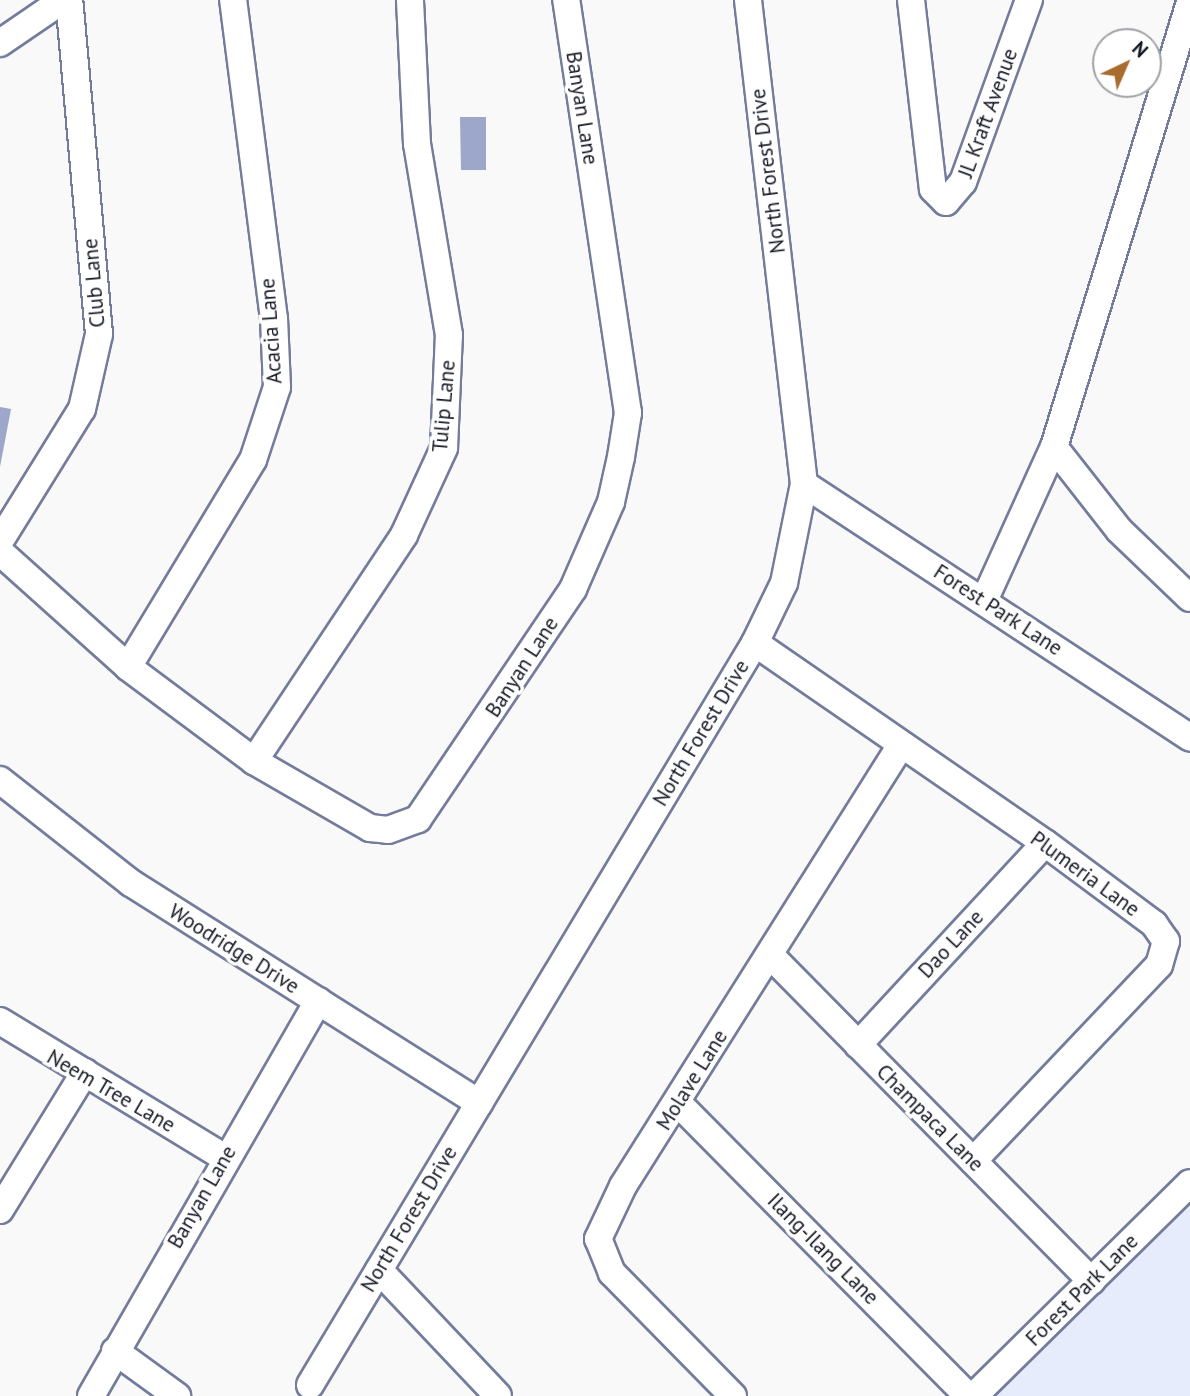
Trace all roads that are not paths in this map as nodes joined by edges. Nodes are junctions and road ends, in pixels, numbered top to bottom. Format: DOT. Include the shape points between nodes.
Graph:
graph roads {
  1 [pos="63,0"];
  2 [pos="69,0"];
  3 [pos="233,0"];
  4 [pos="410,0"];
  5 [pos="566,0"];
  6 [pos="748,0"];
  7 [pos="911,0"];
  8 [pos="1029,0"];
  9 [pos="1190,5"];
  10 [pos="0,43"];
  11 [pos="1054,447"];
  12 [pos="804,484"];
  13 [pos="0,541"];
  14 [pos="0,552"];
  15 [pos="1190,598"];
  16 [pos="984,601"];
  17 [pos="755,643"];
  18 [pos="128,667"];
  19 [pos="1190,738"];
  20 [pos="901,745"];
  21 [pos="254,761"];
  22 [pos="0,780"];
  23 [pos="1045,843"];
  24 [pos="770,955"];
  25 [pos="318,1001"];
  26 [pos="0,1021"];
  27 [pos="858,1045"];
  28 [pos="85,1072"];
  29 [pos="479,1103"];
  30 [pos="678,1103"];
  31 [pos="224,1157"];
  32 [pos="973,1161"];
  33 [pos="1190,1184"];
  34 [pos="0,1210"];
  35 [pos="379,1270"];
  36 [pos="1092,1281"];
  37 [pos="115,1352"];
  38 [pos="310,1385"];
  39 [pos="91,1396"];
  40 [pos="177,1396"];
  41 [pos="498,1396"];
  42 [pos="733,1396"];
  43 [pos="968,1396"];
  44 [pos="974,1396"];
  1 -- 10 [label="street"];
  2 -- 13 [label="street, Club Lane" via="99,334 82,409"];
  3 -- 18 [label="street, Acacia Lane" via="277,387 253,460"];
  4 -- 21 [label="street, Tulip Lane" via="417,144 449,335 444,448 404,535"];
  5 -- 21 [label="street, Banyan Lane" via="628,413 611,502 573,589 418,819 388,830 370,828"];
  6 -- 12 [label="street, North Forest Drive"];
  7 -- 8 [label="street, JL Kraft Avenue" via="933,189 946,202 959,191"];
  9 -- 11 [label="street"];
  11 -- 15 [label="street" via="1119,530"];
  11 -- 16 [label="street"];
  12 -- 16 [label="street, Forest Park Lane"];
  12 -- 17 [label="street, North Forest Drive" via="784,583"];
  14 -- 18 [label="street, Banyan Lane"];
  16 -- 19 [label="street, Forest Park Lane"];
  17 -- 20 [label="street, Plumeria Lane"];
  17 -- 29 [label="street, North Forest Drive"];
  18 -- 21 [label="street, Banyan Lane"];
  20 -- 23 [label="street, Plumeria Lane"];
  20 -- 24 [label="street, Molave Lane"];
  22 -- 25 [label="street, Woodridge Drive" via="98,860"];
  23 -- 27 [label="street, Dao Lane"];
  23 -- 32 [label="street, Plumeria Lane" via="1154,924 1166,951"];
  24 -- 27 [label="street, Champaca Lane"];
  24 -- 30 [label="street, Molave Lane"];
  25 -- 29 [label="street, Woodridge Drive"];
  25 -- 31 [label="street, Banyan Lane"];
  26 -- 28 [label="street, Neem Tree Lane"];
  27 -- 32 [label="street, Champaca Lane"];
  28 -- 31 [label="street, Neem Tree Lane"];
  28 -- 34 [label="street"];
  29 -- 35 [label="street, North Forest Drive"];
  30 -- 42 [label="street, Molave Lane" via="601,1228 600,1254"];
  30 -- 43 [label="street, Ilang-Ilang Lane"];
  31 -- 37 [label="street, Banyan Lane"];
  32 -- 36 [label="street, Champaca Lane"];
  33 -- 36 [label="street, Forest Park Lane"];
  35 -- 38 [label="street, North Forest Drive"];
  35 -- 41 [label="street"];
  36 -- 44 [label="street, Forest Park Lane"];
  37 -- 39 [label="street, Banyan Lane"];
  37 -- 40 [label="street"];
}
